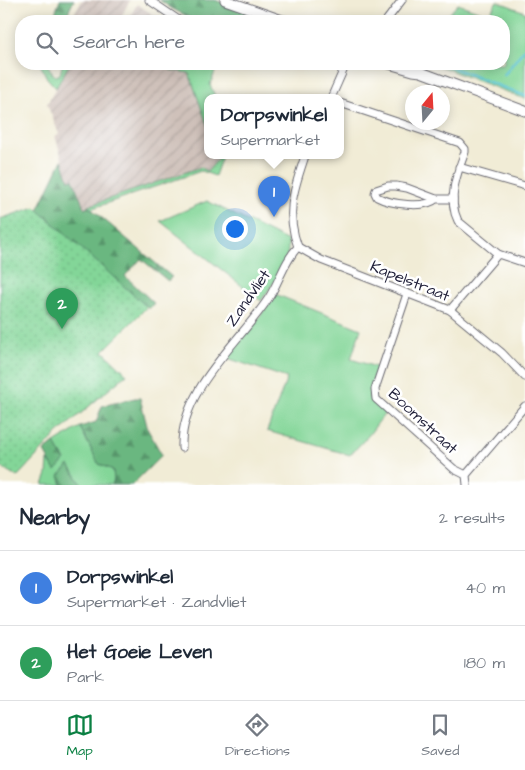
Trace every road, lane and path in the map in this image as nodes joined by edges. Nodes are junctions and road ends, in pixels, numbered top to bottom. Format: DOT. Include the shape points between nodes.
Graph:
graph roads {
  1 [pos="149,0"];
  2 [pos="225,0"];
  3 [pos="402,0"];
  4 [pos="171,15"];
  5 [pos="268,15"];
  6 [pos="391,15"];
  7 [pos="343,70"];
  8 [pos="410,70"];
  9 [pos="418,70"];
  10 [pos="421,72"];
  11 [pos="333,94"];
  12 [pos="344,104"];
  13 [pos="525,111"];
  14 [pos="304,159"];
  15 [pos="459,167"];
  16 [pos="525,186"];
  17 [pos="436,199"];
  18 [pos="453,200"];
  19 [pos="298,246"];
  20 [pos="498,254"];
  21 [pos="525,263"];
  22 [pos="407,294"];
  23 [pos="450,310"];
  24 [pos="525,377"];
  25 [pos="525,406"];
  26 [pos="182,448"];
  27 [pos="466,475"];
  28 [pos="467,485"];
  1 -- 4 [label="street"];
  2 -- 5 [label="main road"];
  3 -- 6 [label="street"];
  7 -- 11 [label="street"];
  8 -- 10 [label="main road"];
  9 -- 10 [label="main road"];
  10 -- 13 [label="main road"];
  12 -- 15 [label="street" via="460,143 465,152"];
  14 -- 19 [label="street" via="291,210"];
  15 -- 16 [label="street"];
  15 -- 18 [label="street"];
  17 -- 17 [label="street" via="396,186 381,188 375,193 377,198 396,203 426,204"];
  17 -- 18 [label="street"];
  18 -- 20 [label="street" via="458,220"];
  19 -- 22 [label="street, Kapelstraat" via="316,258"];
  19 -- 26 [label="street, Zandvliet" via="289,257 269,298 200,388 186,419"];
  20 -- 21 [label="street"];
  20 -- 23 [label="street"];
  22 -- 23 [label="street, Kapelstraat"];
  22 -- 27 [label="street, Boomstraat" via="374,394 380,404 454,469"];
  23 -- 24 [label="street, Kapelstraat"];
  25 -- 27 [label="street"];
  27 -- 28 [label="street"];
}
